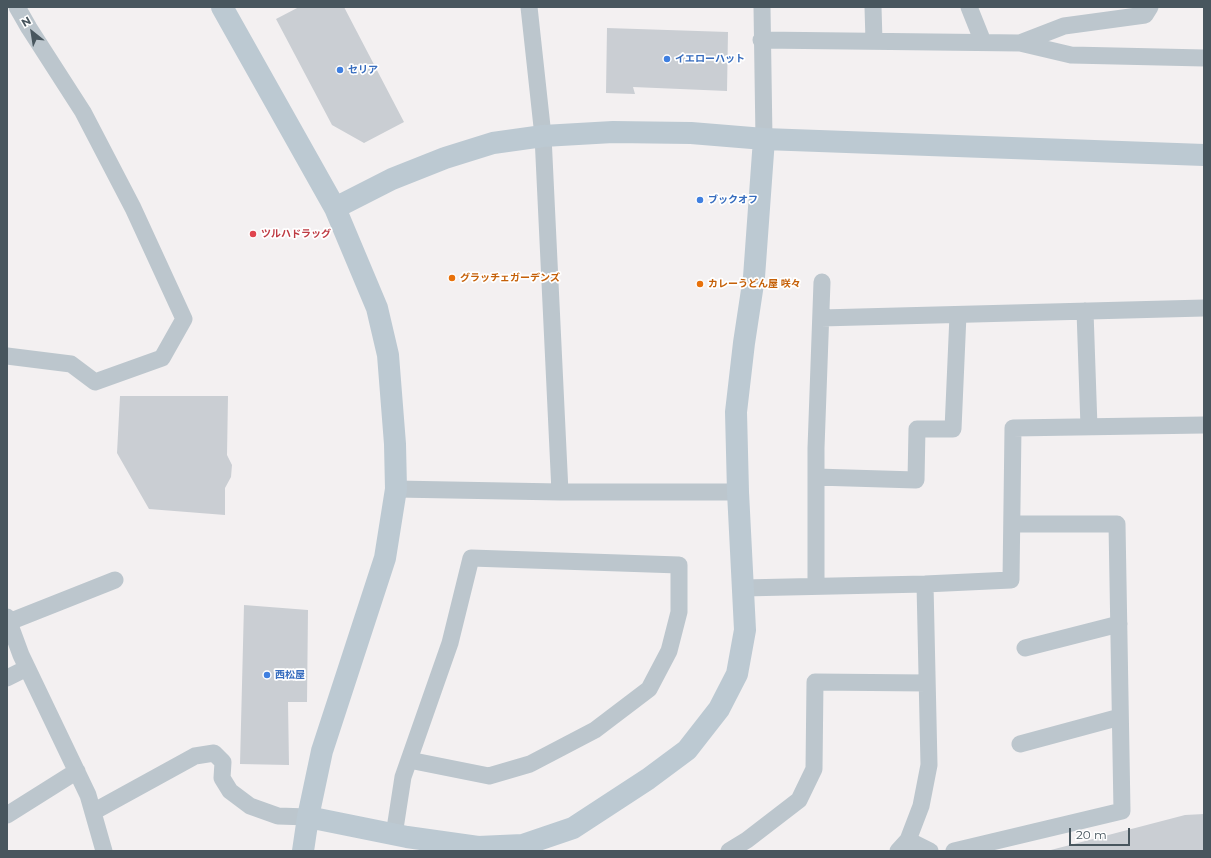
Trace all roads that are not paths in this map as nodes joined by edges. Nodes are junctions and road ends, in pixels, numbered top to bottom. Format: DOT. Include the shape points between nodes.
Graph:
graph roads {
  1 [pos="17,7"];
  2 [pos="222,7"];
  3 [pos="530,7"];
  4 [pos="762,7"];
  5 [pos="873,7"];
  6 [pos="969,7"];
  7 [pos="1150,7"];
  8 [pos="761,40"];
  9 [pos="874,41"];
  10 [pos="983,42"];
  11 [pos="1020,43"];
  12 [pos="1204,58"];
  13 [pos="543,136"];
  14 [pos="764,139"];
  15 [pos="1204,155"];
  16 [pos="335,208"];
  17 [pos="822,282"];
  18 [pos="1204,308"];
  19 [pos="1086,311"];
  20 [pos="958,315"];
  21 [pos="820,318"];
  22 [pos="7,356"];
  23 [pos="1204,425"];
  24 [pos="1089,427"];
  25 [pos="816,477"];
  26 [pos="396,489"];
  27 [pos="560,492"];
  28 [pos="738,492"];
  29 [pos="1012,524"];
  30 [pos="115,580"];
  31 [pos="925,584"];
  32 [pos="816,586"];
  33 [pos="743,588"];
  34 [pos="8,620"];
  35 [pos="1119,624"];
  36 [pos="1025,648"];
  37 [pos="27,668"];
  38 [pos="7,678"];
  39 [pos="927,683"];
  40 [pos="1120,717"];
  41 [pos="1020,744"];
  42 [pos="409,760"];
  43 [pos="76,771"];
  44 [pos="93,812"];
  45 [pos="7,815"];
  46 [pos="308,817"];
  47 [pos="394,835"];
  48 [pos="903,846"];
  49 [pos="488,849"];
  50 [pos="731,850"];
  51 [pos="104,851"];
  52 [pos="303,851"];
  53 [pos="930,851"];
  54 [pos="954,851"];
  1 -- 22 [label="street" via="84,112 133,208 184,319 162,358 95,382 71,364"];
  2 -- 16 [label="street"];
  3 -- 13 [label="street"];
  4 -- 8 [label="street"];
  5 -- 9 [label="street"];
  6 -- 10 [label="street"];
  7 -- 11 [label="street" via="1146,15 1064,26"];
  8 -- 9 [label="street"];
  8 -- 14 [label="street"];
  9 -- 10 [label="street"];
  10 -- 11 [label="street"];
  11 -- 12 [label="street" via="1071,55"];
  13 -- 14 [label="street" via="613,132 691,133"];
  13 -- 16 [label="street" via="493,143 445,158 392,179"];
  13 -- 27 [label="street"];
  14 -- 15 [label="street"];
  14 -- 28 [label="street" via="754,277 736,412"];
  16 -- 26 [label="street" via="377,308 388,354 396,444"];
  17 -- 21 [label="street"];
  18 -- 19 [label="street"];
  19 -- 20 [label="street"];
  19 -- 24 [label="street"];
  20 -- 21 [label="street"];
  20 -- 25 [label="street" via="953,429 917,429 916,480"];
  21 -- 25 [label="street"];
  23 -- 24 [label="street"];
  24 -- 29 [label="street" via="1013,428"];
  25 -- 32 [label="street"];
  26 -- 27 [label="street"];
  26 -- 46 [label="street" via="385,558 322,751"];
  27 -- 28 [label="street"];
  28 -- 33 [label="street"];
  29 -- 31 [label="street" via="1011,580"];
  29 -- 35 [label="street" via="1117,524"];
  30 -- 34 [label="street"];
  31 -- 32 [label="street"];
  31 -- 39 [label="street"];
  32 -- 33 [label="street"];
  33 -- 49 [label="street" via="745,630 737,674 719,709 687,750 573,828 523,844"];
  34 -- 37 [label="street"];
  35 -- 36 [label="street"];
  35 -- 40 [label="street"];
  37 -- 38 [label="street"];
  37 -- 43 [label="street"];
  39 -- 48 [label="street" via="929,765 921,806"];
  39 -- 50 [label="street" via="815,682 814,769 798,800"];
  40 -- 41 [label="street"];
  40 -- 54 [label="street" via="1122,811"];
  42 -- 42 [label="street" via="450,643 471,558 679,565 679,612 669,650 649,689 594,730 530,764 489,776"];
  42 -- 47 [label="street" via="403,777"];
  43 -- 44 [label="street" via="88,794"];
  43 -- 45 [label="street"];
  44 -- 46 [label="street" via="195,756 214,753 223,762 222,778 230,791 250,806 278,816"];
  44 -- 51 [label="street"];
  46 -- 47 [label="street"];
  46 -- 52 [label="street"];
  47 -- 49 [label="street"];
  48 -- 53 [label="street"];
}
